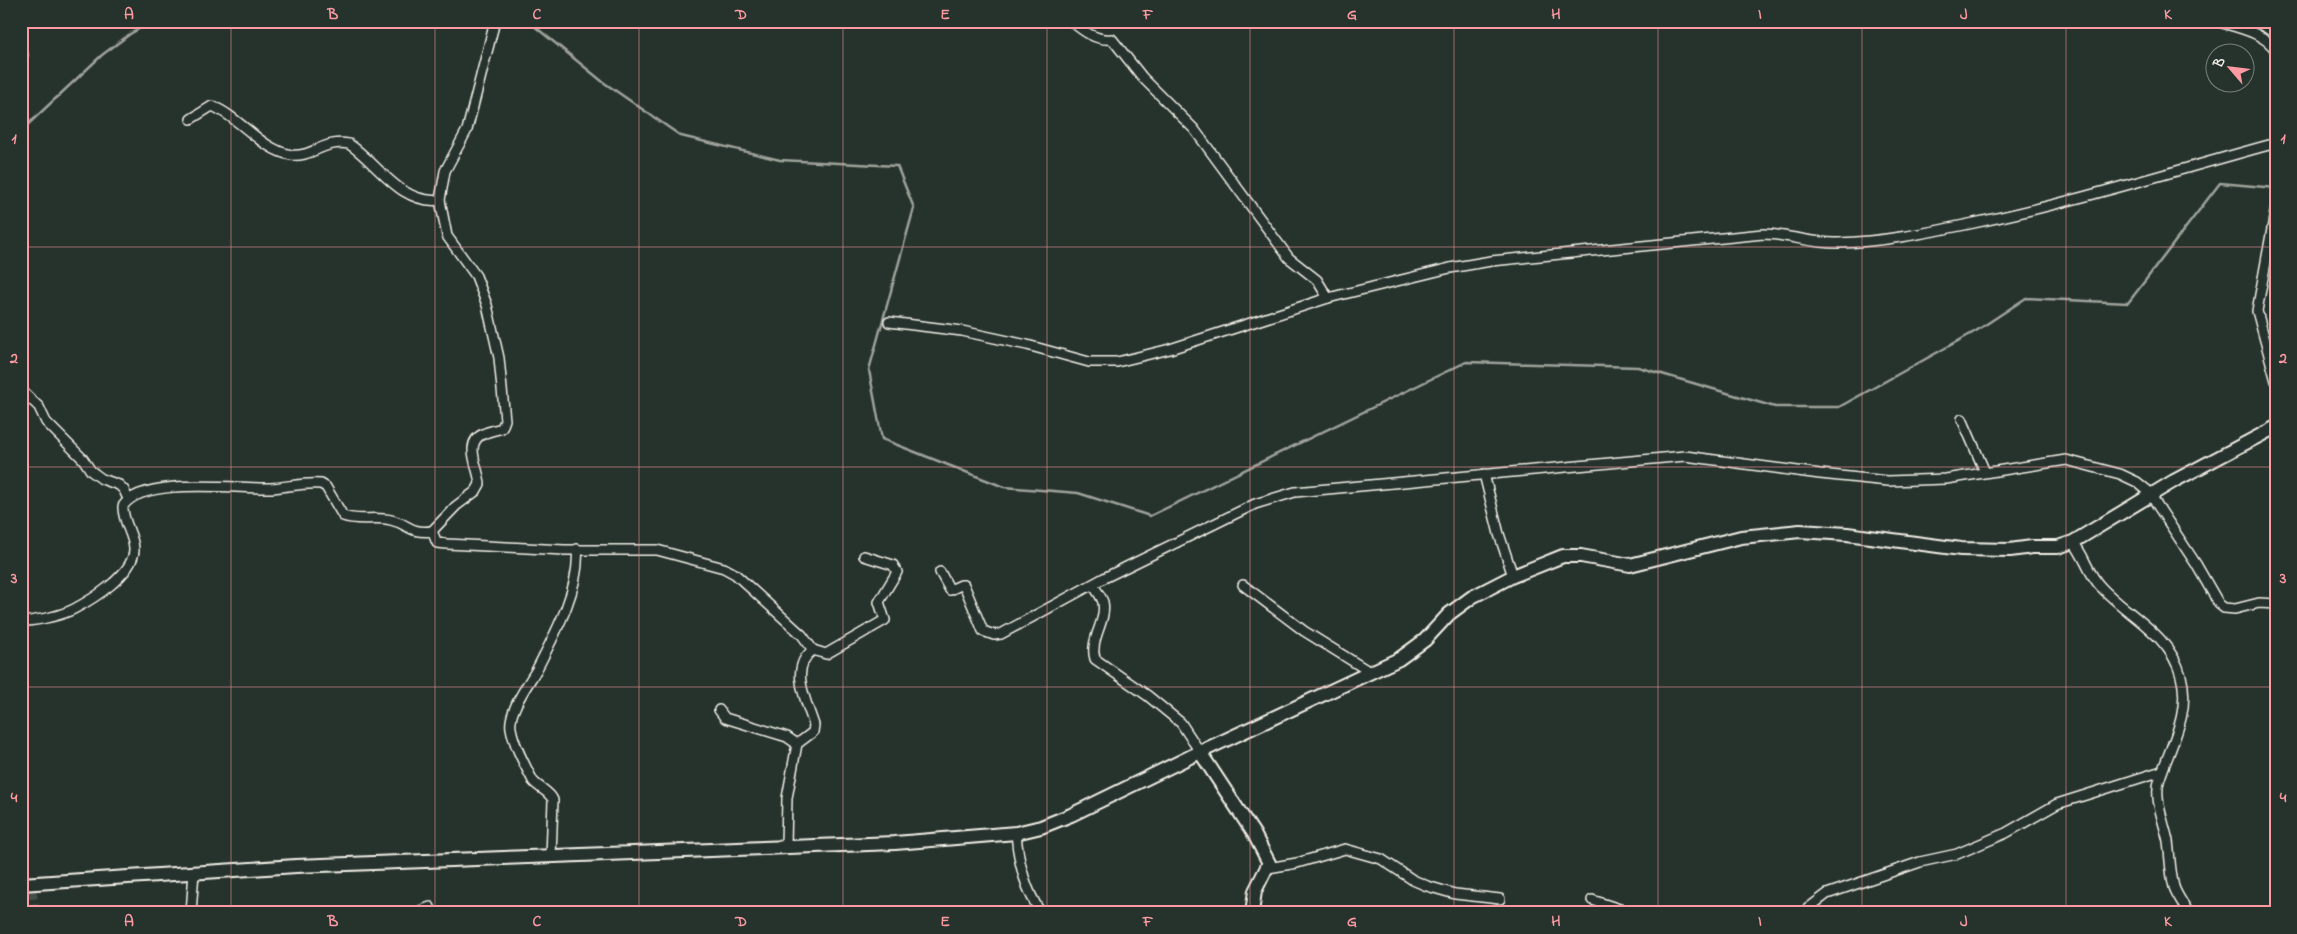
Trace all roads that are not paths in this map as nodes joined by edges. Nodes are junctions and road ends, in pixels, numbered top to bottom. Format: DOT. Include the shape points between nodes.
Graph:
graph roads {
  1 [pos="495,21"];
  2 [pos="1071,21"];
  3 [pos="2216,21"];
  4 [pos="2276,51"];
  5 [pos="191,119"];
  6 [pos="2276,143"];
  7 [pos="440,200"];
  8 [pos="2276,207"];
  9 [pos="1328,298"];
  10 [pos="889,322"];
  11 [pos="2276,381"];
  12 [pos="21,390"];
  13 [pos="1962,420"];
  14 [pos="2276,427"];
  15 [pos="1984,472"];
  16 [pos="1484,474"];
  17 [pos="2151,494"];
  18 [pos="128,499"];
  19 [pos="432,531"];
  20 [pos="2074,542"];
  21 [pos="577,550"];
  22 [pos="864,556"];
  23 [pos="940,572"];
  24 [pos="1513,576"];
  25 [pos="1093,584"];
  26 [pos="1244,585"];
  27 [pos="2276,604"];
  28 [pos="21,622"];
  29 [pos="813,650"];
  30 [pos="1370,672"];
  31 [pos="719,710"];
  32 [pos="797,744"];
  33 [pos="1200,752"];
  34 [pos="2162,771"];
  35 [pos="1016,833"];
  36 [pos="786,846"];
  37 [pos="551,857"];
  38 [pos="1268,868"];
  39 [pos="194,872"];
  40 [pos="28,886"];
  41 [pos="1500,899"];
  42 [pos="1592,900"];
  43 [pos="430,907"];
  44 [pos="191,913"];
  45 [pos="415,913"];
  46 [pos="1041,913"];
  47 [pos="1252,913"];
  48 [pos="1632,913"];
  49 [pos="1802,913"];
  50 [pos="2189,913"];
  1 -- 7 [label="street" via="468,130 448,165"];
  2 -- 9 [label="street" via="1099,38 1112,39 1143,78 1199,135 1289,258 1315,277"];
  3 -- 4 [label="street" via="2264,39"];
  5 -- 7 [label="street" via="212,106 268,144 289,154 303,155 338,142 349,144 411,196 427,202"];
  6 -- 9 [label="street" via="2050,207 1922,234 1834,244 1763,234 1520,258 1450,268"];
  7 -- 19 [label="street" via="447,236 476,276 487,305 499,358 505,420 502,428 484,433 474,441 472,450 480,479 478,488"];
  8 -- 11 [label="street" via="2257,311"];
  9 -- 10 [label="street" via="1170,349 1117,362 1089,362 962,331"];
  12 -- 18 [label="street" via="39,407 46,422 83,458 91,471 119,485"];
  13 -- 15 [label="street"];
  14 -- 17 [label="street"];
  15 -- 16 [label="street" via="1946,479 1888,481 1686,456"];
  15 -- 17 [label="street" via="2066,460 2120,474"];
  16 -- 24 [label="street"];
  16 -- 25 [label="street" via="1320,488 1278,496 1255,504"];
  17 -- 20 [label="street"];
  17 -- 27 [label="street" via="2219,604 2235,609 2259,603"];
  18 -- 19 [label="street" via="153,490 237,486 270,488 315,483 326,487 343,516 358,520 394,520 415,531"];
  18 -- 28 [label="street" via="122,511 134,550 126,569 112,584 73,610"];
  19 -- 21 [label="street" via="435,540 441,544"];
  20 -- 24 [label="street" via="2058,547 1961,549 1847,534 1782,532 1741,537 1630,565 1571,555"];
  20 -- 34 [label="street" via="2089,574 2101,588 2157,634 2167,646 2182,677 2184,698 2180,725"];
  21 -- 29 [label="street" via="658,550 724,568 747,584 802,635"];
  21 -- 37 [label="street" via="571,593 537,669 516,706 510,727 533,781 551,794 553,800"];
  22 -- 29 [label="street" via="893,565 897,572 879,602 885,620 826,654"];
  23 -- 25 [label="street" via="950,590 964,585 983,631 994,635"];
  24 -- 30 [label="street" via="1462,604 1404,656"];
  25 -- 33 [label="street" via="1103,602 1094,642 1095,659 1181,723"];
  26 -- 30 [label="street" via="1304,631"];
  29 -- 32 [label="street" via="800,670 800,681 814,728"];
  30 -- 33 [label="street"];
  31 -- 32 [label="street" via="725,718 787,737"];
  32 -- 36 [label="street" via="787,798"];
  33 -- 35 [label="street" via="1071,815"];
  33 -- 38 [label="street" via="1264,851"];
  34 -- 49 [label="street" via="2057,804 2006,833 1957,854 1920,862 1827,894"];
  34 -- 50 [label="street" via="2158,794 2174,887"];
  35 -- 36 [label="street" via="895,843"];
  35 -- 46 [label="street" via="1017,850 1028,890"];
  36 -- 37 [label="street"];
  37 -- 39 [label="street"];
  38 -- 41 [label="street" via="1345,849 1387,862 1427,886 1455,894"];
  38 -- 47 [label="street" via="1255,891"];
  39 -- 40 [label="street"];
  39 -- 44 [label="street"];
  42 -- 48 [label="street"];
  43 -- 45 [label="street"];
}
